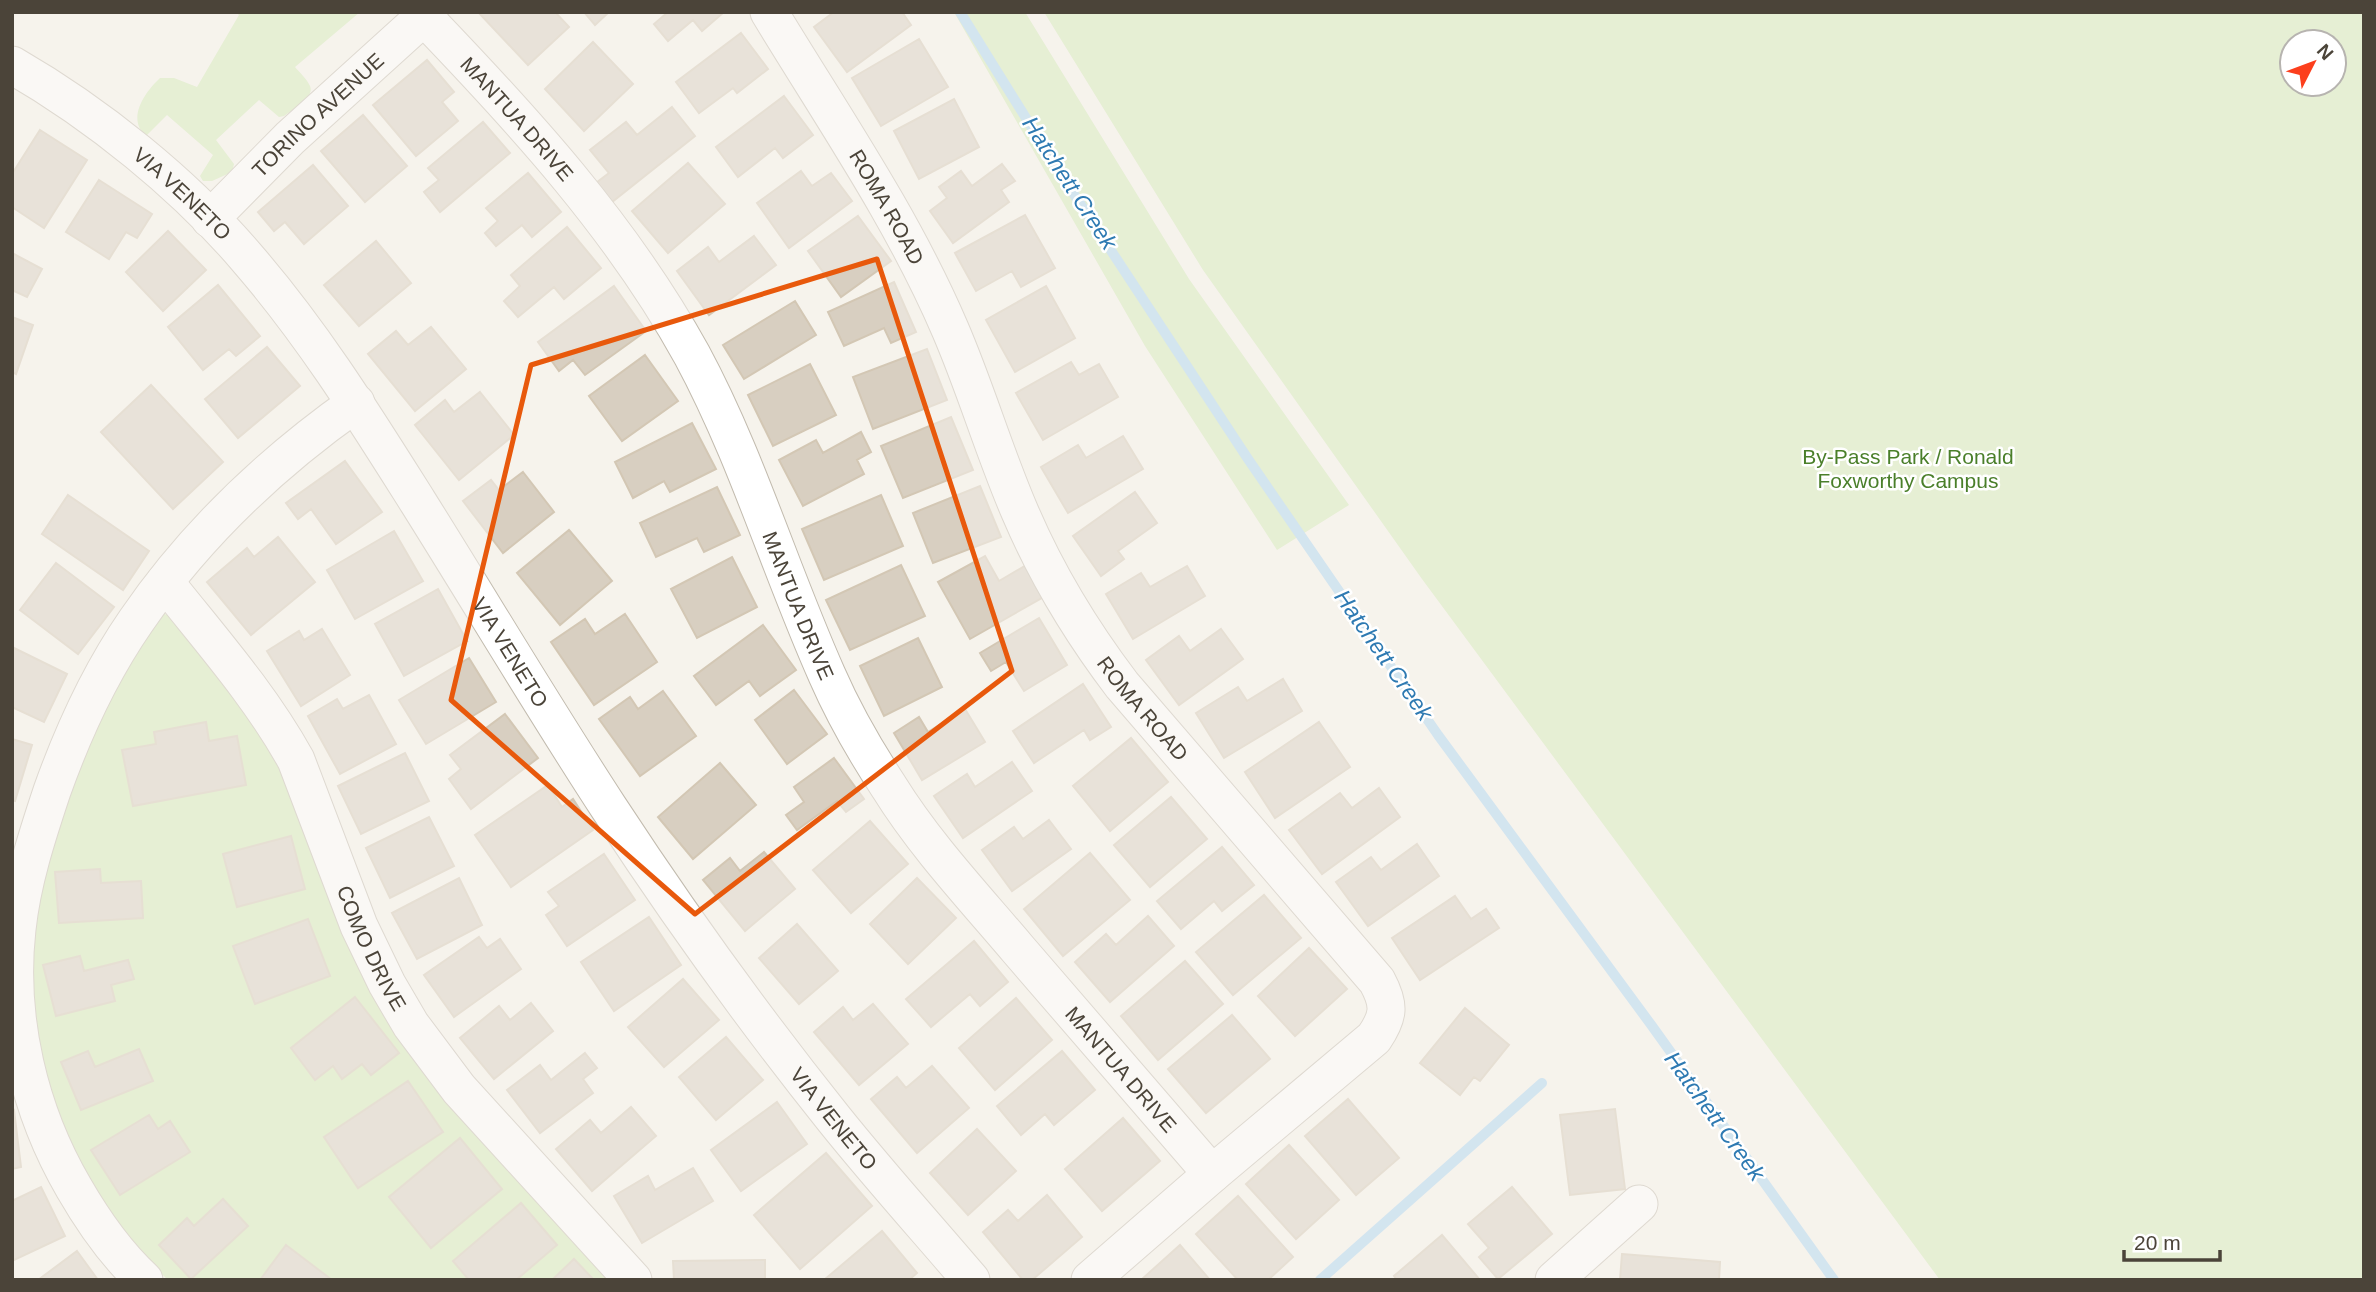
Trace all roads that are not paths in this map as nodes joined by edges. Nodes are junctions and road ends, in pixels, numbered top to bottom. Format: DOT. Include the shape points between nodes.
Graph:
graph roads {
  1 [pos="769,12"];
  2 [pos="427,14"];
  3 [pos="18,81"];
  4 [pos="210,219"];
  5 [pos="356,403"];
  6 [pos="165,582"];
  7 [pos="1212,1174"];
  8 [pos="1639,1205"];
  9 [pos="144,1280"];
  10 [pos="633,1280"];
  11 [pos="971,1280"];
  12 [pos="1090,1280"];
  13 [pos="1554,1280"];
  1 -- 7 [label="street, ROMA ROAD" via="903,230 950,329 1021,514 1050,575 1085,632 1122,685 1385,995 1387,1011 1374,1038"];
  2 -- 4 [label="street, TORINO AVENUE" via="290,138"];
  2 -- 7 [label="street, MANTUA DRIVE" via="566,172 638,269 685,345 733,444 828,678 890,789 966,888"];
  3 -- 4 [label="street, VIA VENETO" via="106,129"];
  4 -- 5 [label="street, VIA VENETO" via="282,301"];
  5 -- 6 [label="street" via="259,480"];
  5 -- 11 [label="street, VIA VENETO" via="608,807 702,946 834,1120"];
  6 -- 9 [label="street" via="109,664 64,759 31,858 15,962 24,1057 44,1129 84,1205"];
  6 -- 10 [label="street, COMO DRIVE" via="256,695 283,736 370,952 411,1025 459,1090"];
  7 -- 12 [label="street, ROMA ROAD"];
  8 -- 13 [label="street"];
}
